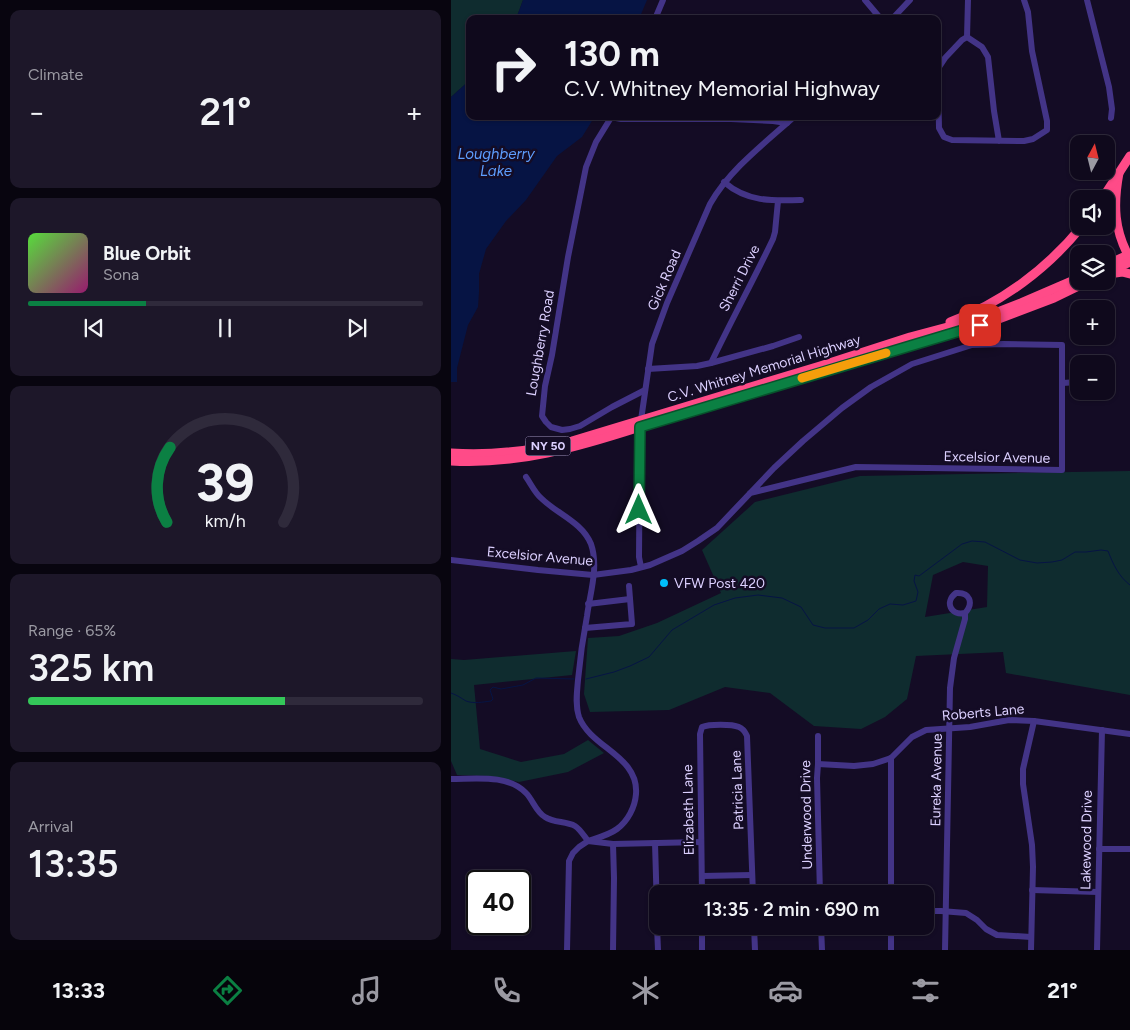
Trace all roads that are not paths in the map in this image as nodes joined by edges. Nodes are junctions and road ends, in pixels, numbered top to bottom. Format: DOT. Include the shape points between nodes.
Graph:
graph roads {
  1 [pos="663,0"];
  2 [pos="865,0"];
  3 [pos="911,0"];
  4 [pos="968,0"];
  5 [pos="1024,0"];
  6 [pos="1087,0"];
  7 [pos="657,15"];
  8 [pos="878,15"];
  9 [pos="896,15"];
  10 [pos="967,37"];
  11 [pos="941,64"];
  12 [pos="1111,118"];
  13 [pos="610,120"];
  14 [pos="759,120"];
  15 [pos="790,120"];
  16 [pos="939,120"];
  17 [pos="787,123"];
  18 [pos="999,141"];
  19 [pos="1130,156"];
  20 [pos="1119,173"];
  21 [pos="724,182"];
  22 [pos="1108,190"];
  23 [pos="801,200"];
  24 [pos="777,201"];
  25 [pos="1074,235"];
  26 [pos="1129,257"];
  27 [pos="1115,262"];
  28 [pos="1115,267"];
  29 [pos="1115,272"];
  30 [pos="1130,274"];
  31 [pos="1070,282"];
  32 [pos="1070,290"];
  33 [pos="799,337"];
  34 [pos="910,337"];
  35 [pos="711,363"];
  36 [pos="648,369"];
  37 [pos="1062,383"];
  38 [pos="1070,383"];
  39 [pos="645,390"];
  40 [pos="641,423"];
  41 [pos="451,453"];
  42 [pos="451,461"];
  43 [pos="526,477"];
  44 [pos="751,493"];
  45 [pos="451,560"];
  46 [pos="641,567"];
  47 [pos="593,574"];
  48 [pos="629,586"];
  49 [pos="630,599"];
  50 [pos="589,604"];
  51 [pos="965,616"];
  52 [pos="585,628"];
  53 [pos="1034,721"];
  54 [pos="702,727"];
  55 [pos="949,728"];
  56 [pos="1101,730"];
  57 [pos="1130,734"];
  58 [pos="818,736"];
  59 [pos="891,758"];
  60 [pos="818,764"];
  61 [pos="451,779"];
  62 [pos="589,841"];
  63 [pos="701,842"];
  64 [pos="655,843"];
  65 [pos="613,844"];
  66 [pos="1099,849"];
  67 [pos="1130,849"];
  68 [pos="752,875"];
  69 [pos="701,876"];
  70 [pos="656,885"];
  71 [pos="702,885"];
  72 [pos="753,885"];
  73 [pos="820,885"];
  74 [pos="891,885"];
  75 [pos="1032,890"];
  76 [pos="1098,892"];
  77 [pos="934,911"];
  78 [pos="946,912"];
  79 [pos="657,935"];
  80 [pos="702,935"];
  81 [pos="754,935"];
  82 [pos="821,935"];
  83 [pos="891,935"];
  84 [pos="1031,937"];
  85 [pos="567,950"];
  86 [pos="613,950"];
  87 [pos="658,950"];
  88 [pos="702,950"];
  89 [pos="755,950"];
  90 [pos="822,950"];
  91 [pos="891,950"];
  92 [pos="945,950"];
  93 [pos="1031,950"];
  94 [pos="1097,950"];
  1 -- 7 [label="street"];
  2 -- 8 [label="street"];
  3 -- 9 [label="street"];
  4 -- 10 [label="street"];
  5 -- 18 [label="street" via="1047,130 1033,139"];
  6 -- 12 [label="street" via="1109,87"];
  10 -- 11 [label="street"];
  10 -- 18 [label="street" via="982,47 989,58"];
  13 -- 39 [label="street, Loughberry Road" via="589,159 582,183 542,416 551,427 570,429"];
  14 -- 17 [label="street"];
  15 -- 17 [label="street, Gick Road"];
  16 -- 18 [label="street" via="939,128 948,140"];
  17 -- 21 [label="street, Gick Road"];
  19 -- 20 [label="highway"];
  20 -- 22 [label="highway"];
  20 -- 26 [label="highway" via="1116,220"];
  21 -- 24 [label="street" via="739,194"];
  21 -- 36 [label="street, Gick Road" via="710,204 667,303 655,333"];
  23 -- 24 [label="street"];
  24 -- 35 [label="street, Sherri Drive" via="773,239"];
  25 -- 34 [label="highway" via="1048,263 1005,294 962,318"];
  26 -- 27 [label="highway"];
  26 -- 28 [label="highway"];
  29 -- 30 [label="highway"];
  31 -- 34 [label="highway, C.V. Whitney Memorial Highway / NY 50" via="985,317"];
  32 -- 40 [label="highway, C.V. Whitney Memorial Highway / NY 50" via="996,320"];
  33 -- 35 [label="street"];
  34 -- 40 [label="highway, C.V. Whitney Memorial Highway / NY 50"];
  35 -- 36 [label="street"];
  36 -- 39 [label="street, Gick Road"];
  37 -- 38 [label="street"];
  37 -- 44 [label="street, Excelsior Avenue" via="1062,345 972,345 912,364 842,408 774,468"];
  37 -- 44 [label="street, Excelsior Avenue" via="1062,470 856,467"];
  39 -- 40 [label="street, Gick Road"];
  40 -- 41 [label="highway, C.V. Whitney Memorial Highway / NY 50" via="547,447 494,454"];
  40 -- 42 [label="highway, C.V. Whitney Memorial Highway / NY 50" via="570,448 529,457"];
  40 -- 46 [label="street, Gick Road"];
  43 -- 47 [label="street" via="540,497 576,524 587,537 593,557"];
  44 -- 46 [label="street, Excelsior Avenue" via="717,528 698,541 667,558"];
  45 -- 47 [label="street, Excelsior Avenue"];
  46 -- 47 [label="street, Excelsior Avenue"];
  47 -- 50 [label="street"];
  48 -- 49 [label="street"];
  49 -- 50 [label="street"];
  49 -- 52 [label="street" via="632,624"];
  50 -- 52 [label="street"];
  51 -- 55 [label="street, Eureka Avenue" via="951,673"];
  52 -- 62 [label="street" via="579,663 577,710 586,730 630,770 636,788 634,807 617,830"];
  53 -- 55 [label="street, Roberts Lane" via="1009,720"];
  53 -- 56 [label="street, Roberts Lane"];
  53 -- 75 [label="street" via="1023,769 1033,845"];
  54 -- 63 [label="street, Elizabeth Lane" via="699,734"];
  54 -- 68 [label="street, Patricia Lane" via="738,726 747,736"];
  55 -- 59 [label="street, Roberts Lane" via="931,729 912,737"];
  55 -- 78 [label="street, Eureka Avenue"];
  56 -- 57 [label="street, Roberts Lane"];
  56 -- 66 [label="street, Lakewood Drive"];
  58 -- 60 [label="street, Underwood Drive"];
  59 -- 60 [label="street, Roberts Lane" via="855,766"];
  59 -- 74 [label="street"];
  60 -- 73 [label="street, Underwood Drive"];
  61 -- 62 [label="street" via="488,778 521,788 544,817 576,826"];
  62 -- 65 [label="street"];
  62 -- 85 [label="street" via="573,853 569,861"];
  63 -- 64 [label="street"];
  63 -- 69 [label="street, Elizabeth Lane"];
  64 -- 65 [label="street"];
  64 -- 70 [label="street"];
  65 -- 86 [label="street"];
  66 -- 67 [label="street"];
  66 -- 76 [label="street, Lakewood Drive"];
  68 -- 69 [label="street"];
  68 -- 72 [label="street, Patricia Lane"];
  69 -- 71 [label="street, Elizabeth Lane"];
  75 -- 76 [label="street"];
  75 -- 84 [label="street"];
  76 -- 94 [label="street, Lakewood Drive"];
  77 -- 78 [label="street"];
  78 -- 84 [label="street" via="966,914 997,936"];
  78 -- 92 [label="street, Eureka Avenue"];
  79 -- 87 [label="street"];
  80 -- 88 [label="street"];
  81 -- 89 [label="street"];
  82 -- 90 [label="street"];
  83 -- 91 [label="street"];
  84 -- 93 [label="street"];
}
